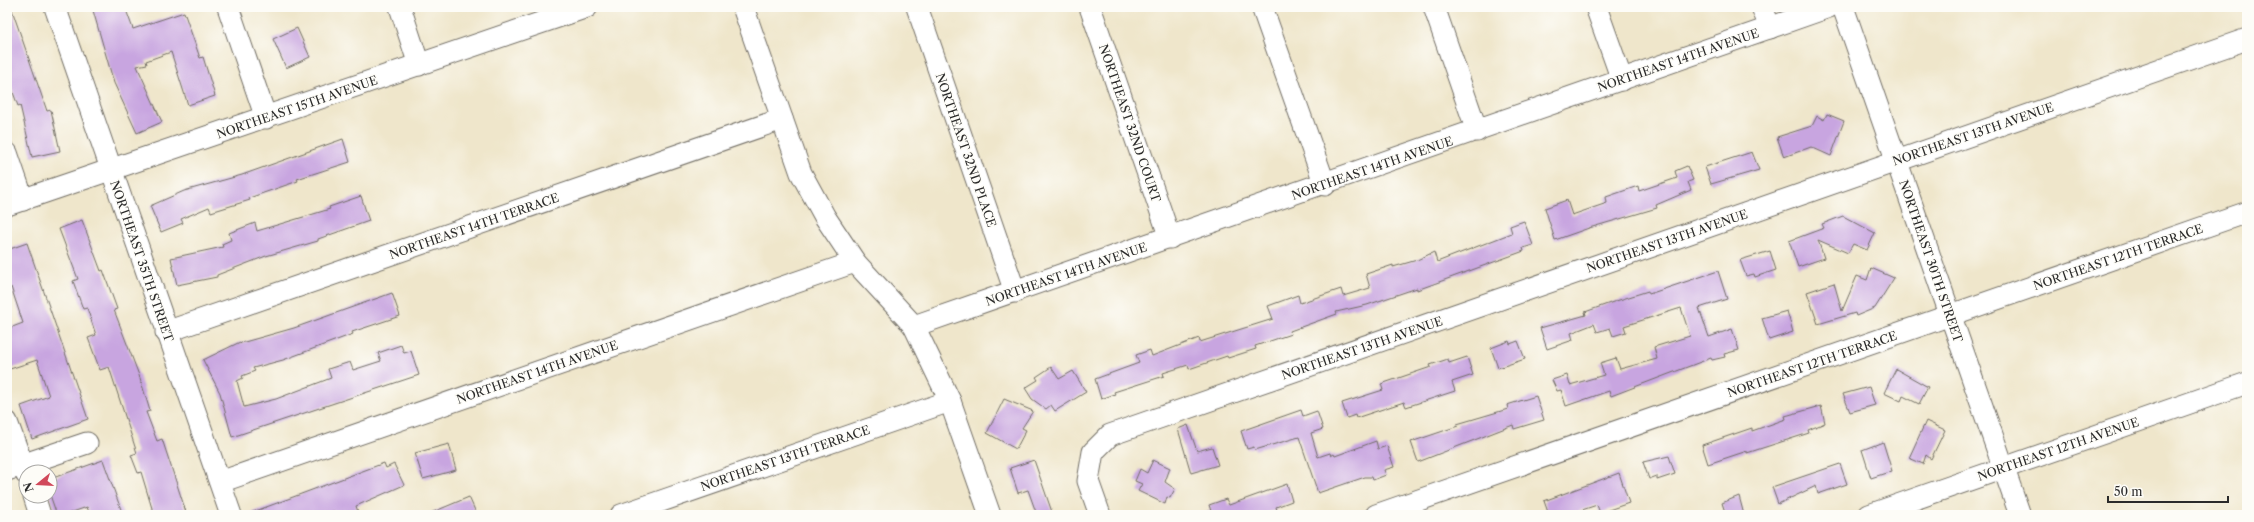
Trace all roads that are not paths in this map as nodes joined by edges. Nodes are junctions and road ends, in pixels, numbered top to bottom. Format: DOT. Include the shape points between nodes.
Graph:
graph roads {
  1 [pos="55,7"];
  2 [pos="228,7"];
  3 [pos="400,7"];
  4 [pos="743,7"];
  5 [pos="917,7"];
  6 [pos="1090,7"];
  7 [pos="1262,7"];
  8 [pos="1434,7"];
  9 [pos="1596,7"];
  10 [pos="1762,7"];
  11 [pos="1829,7"];
  12 [pos="1843,7"];
  13 [pos="576,9"];
  14 [pos="1770,28"];
  15 [pos="2247,39"];
  16 [pos="420,65"];
  17 [pos="1622,80"];
  18 [pos="266,118"];
  19 [pos="782,119"];
  20 [pos="1477,131"];
  21 [pos="7,153"];
  22 [pos="1897,161"];
  23 [pos="110,172"];
  24 [pos="1325,185"];
  25 [pos="15,203"];
  26 [pos="2247,212"];
  27 [pos="1170,238"];
  28 [pos="855,262"];
  29 [pos="1015,292"];
  30 [pos="1951,316"];
  31 [pos="914,326"];
  32 [pos="166,332"];
  33 [pos="2247,383"];
  34 [pos="950,401"];
  35 [pos="7,422"];
  36 [pos="87,443"];
  37 [pos="34,464"];
  38 [pos="18,466"];
  39 [pos="2004,468"];
  40 [pos="220,482"];
  41 [pos="37,504"];
  42 [pos="40,515"];
  43 [pos="231,515"];
  44 [pos="621,515"];
  45 [pos="990,515"];
  46 [pos="1100,515"];
  47 [pos="1376,515"];
  48 [pos="1869,515"];
  49 [pos="2020,515"];
  1 -- 23 [label="street, NORTHEAST 35TH STREET"];
  2 -- 18 [label="street"];
  3 -- 16 [label="street"];
  4 -- 19 [label="street"];
  5 -- 29 [label="street, NORTHEAST 32ND PLACE"];
  6 -- 27 [label="street, NORTHEAST 32ND COURT"];
  7 -- 24 [label="street"];
  8 -- 20 [label="street"];
  9 -- 17 [label="street"];
  10 -- 14 [label="street"];
  11 -- 14 [label="street, NORTHEAST 14TH AVENUE"];
  12 -- 22 [label="street, NORTHEAST 30TH STREET"];
  13 -- 16 [label="street, NORTHEAST 15TH AVENUE"];
  14 -- 17 [label="street, NORTHEAST 14TH AVENUE"];
  15 -- 22 [label="street, NORTHEAST 13TH AVENUE"];
  16 -- 18 [label="street, NORTHEAST 15TH AVENUE"];
  17 -- 20 [label="street, NORTHEAST 14TH AVENUE"];
  18 -- 23 [label="street, NORTHEAST 15TH AVENUE"];
  19 -- 28 [label="street" via="801,173 825,217"];
  19 -- 32 [label="street, NORTHEAST 14TH TERRACE"];
  20 -- 24 [label="street, NORTHEAST 14TH AVENUE"];
  21 -- 25 [label="street"];
  22 -- 30 [label="street, NORTHEAST 30TH STREET"];
  22 -- 46 [label="street, NORTHEAST 13TH AVENUE" via="1110,435 1093,452 1088,481"];
  23 -- 25 [label="street, NORTHEAST 15TH AVENUE"];
  23 -- 32 [label="street, NORTHEAST 35TH STREET"];
  24 -- 27 [label="street, NORTHEAST 14TH AVENUE"];
  26 -- 30 [label="street, NORTHEAST 12TH TERRACE"];
  27 -- 29 [label="street, NORTHEAST 14TH AVENUE"];
  28 -- 31 [label="street"];
  28 -- 40 [label="street, NORTHEAST 14TH AVENUE"];
  29 -- 31 [label="street, NORTHEAST 14TH AVENUE"];
  30 -- 39 [label="street, NORTHEAST 30TH STREET"];
  30 -- 47 [label="street, NORTHEAST 12TH TERRACE"];
  31 -- 34 [label="street"];
  32 -- 40 [label="street, NORTHEAST 35TH STREET"];
  33 -- 39 [label="street, NORTHEAST 12TH AVENUE"];
  34 -- 44 [label="street, NORTHEAST 13TH TERRACE"];
  34 -- 45 [label="street"];
  35 -- 38 [label="street"];
  36 -- 37 [label="street"];
  39 -- 48 [label="street, NORTHEAST 12TH AVENUE"];
  39 -- 49 [label="street, NORTHEAST 30TH STREET"];
  40 -- 43 [label="street, NORTHEAST 35TH STREET"];
  41 -- 42 [label="street"];
}
